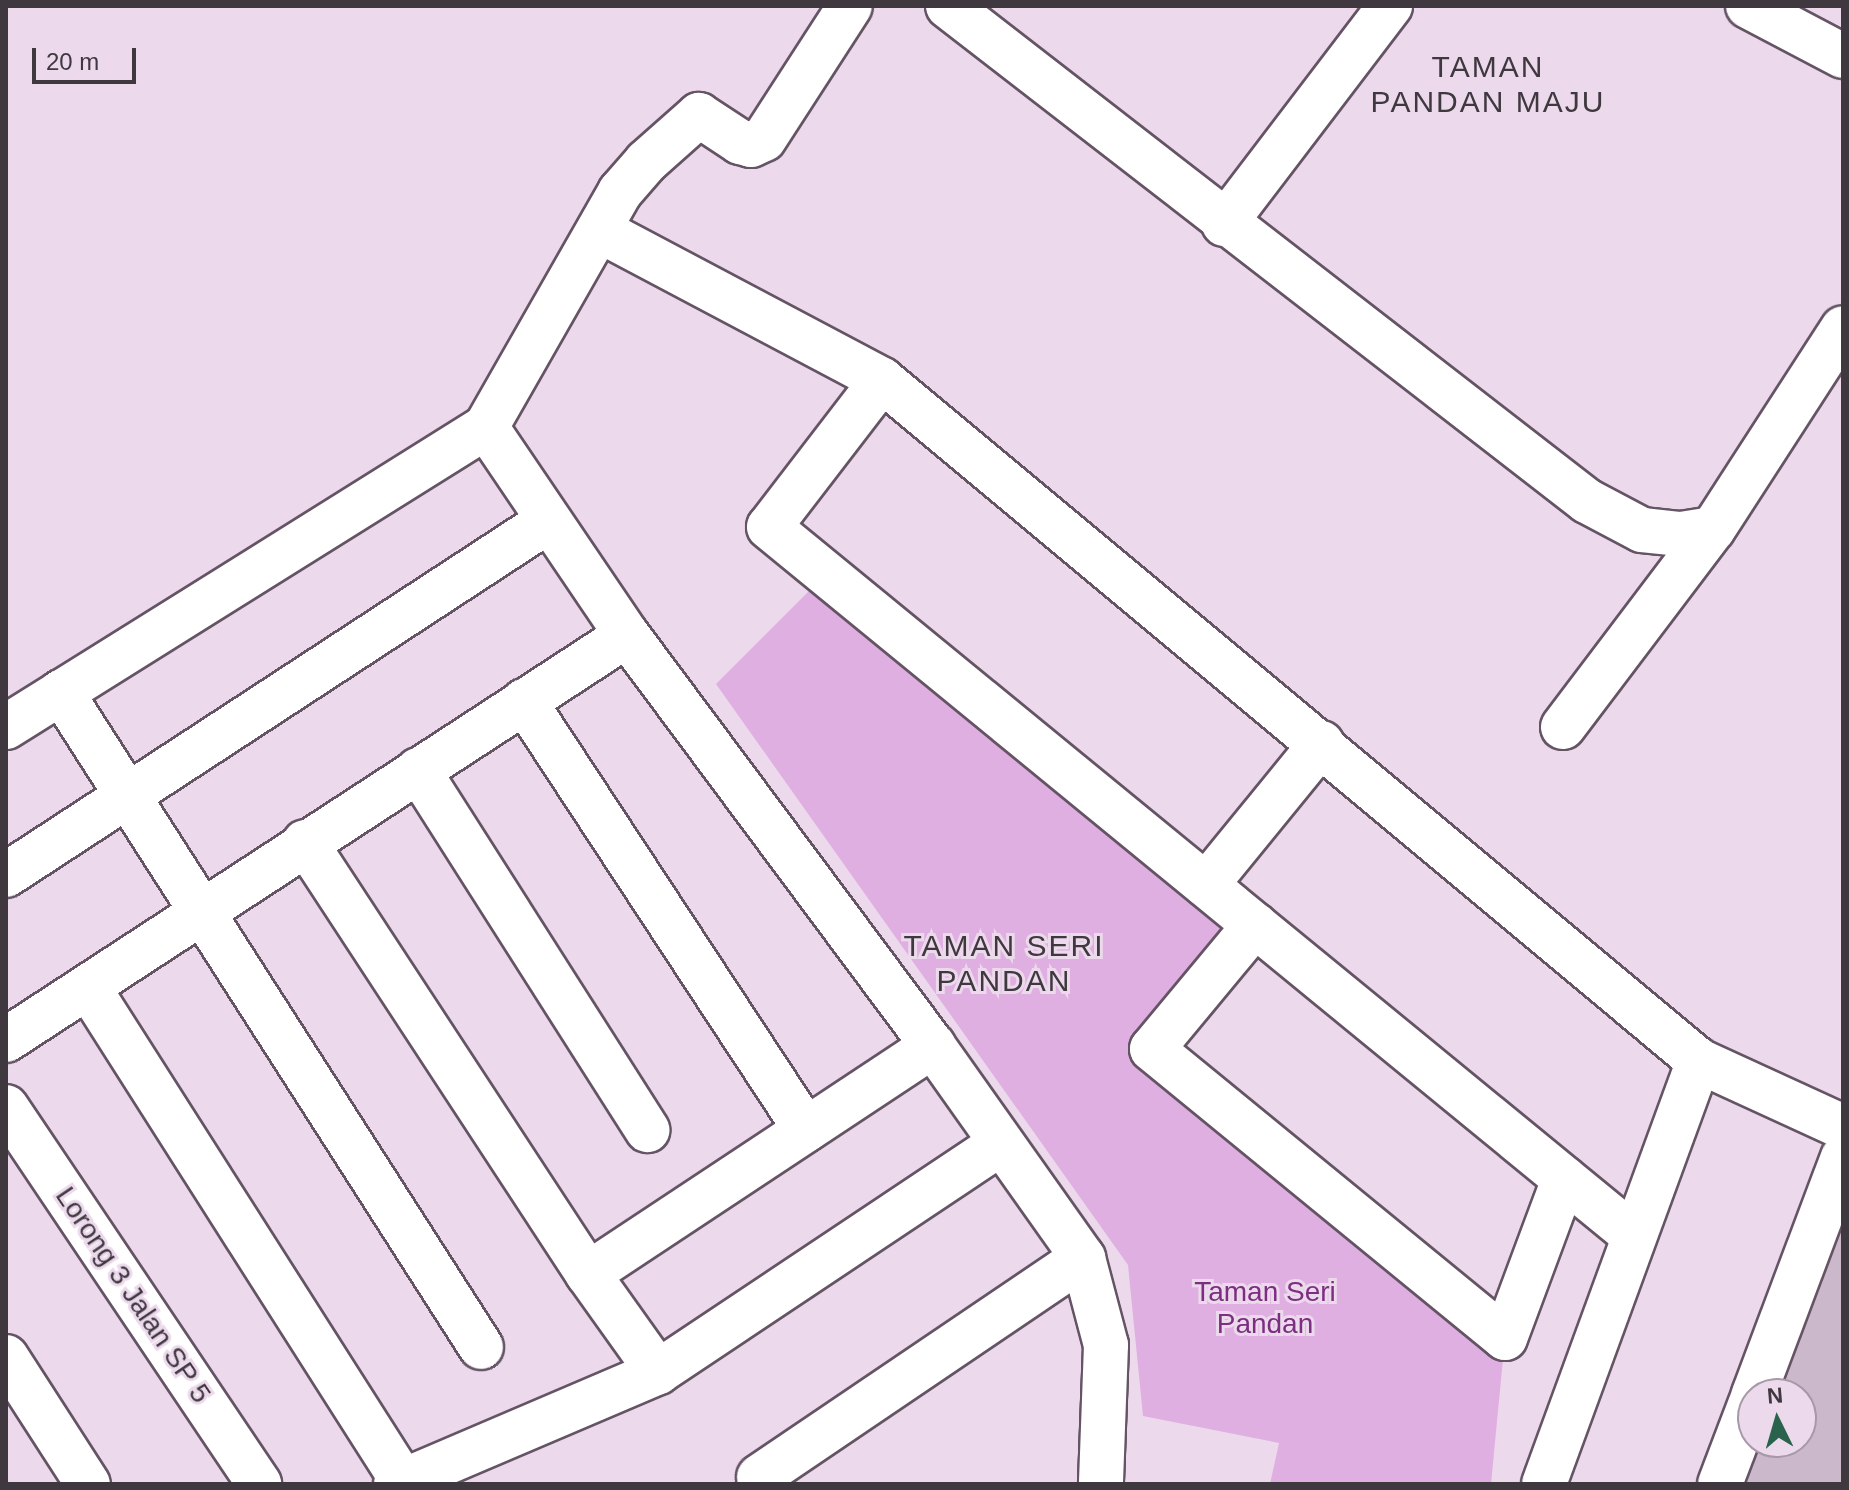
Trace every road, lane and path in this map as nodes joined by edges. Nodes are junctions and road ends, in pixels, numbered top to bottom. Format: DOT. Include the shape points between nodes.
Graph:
graph roads {
  1 [pos="850,6"];
  2 [pos="948,6"];
  3 [pos="1390,6"];
  4 [pos="1748,6"];
  5 [pos="1843,56"];
  6 [pos="1224,224"];
  7 [pos="599,230"];
  8 [pos="1842,333"];
  9 [pos="882,380"];
  10 [pos="486,427"];
  11 [pos="548,521"];
  12 [pos="1713,529"];
  13 [pos="627,635"];
  14 [pos="61,692"];
  15 [pos="524,701"];
  16 [pos="6,727"];
  17 [pos="1563,727"];
  18 [pos="1322,743"];
  19 [pos="418,770"];
  20 [pos="126,795"];
  21 [pos="305,842"];
  22 [pos="6,875"];
  23 [pos="1206,885"];
  24 [pos="204,912"];
  25 [pos="1255,925"];
  26 [pos="88,987"];
  27 [pos="6,1040"];
  28 [pos="933,1046"];
  29 [pos="1699,1061"];
  30 [pos="6,1107"];
  31 [pos="1843,1127"];
  32 [pos="647,1130"];
  33 [pos="806,1130"];
  34 [pos="1000,1144"];
  35 [pos="1843,1157"];
  36 [pos="1564,1179"];
  37 [pos="1633,1235"];
  38 [pos="1083,1258"];
  39 [pos="588,1274"];
  40 [pos="481,1347"];
  41 [pos="6,1357"];
  42 [pos="658,1372"];
  43 [pos="1760,1378"];
  44 [pos="1737,1440"];
  45 [pos="759,1477"];
  46 [pos="400,1483"];
  47 [pos="88,1484"];
  48 [pos="259,1484"];
  49 [pos="1101,1484"];
  50 [pos="1544,1484"];
  51 [pos="1720,1484"];
  1 -- 7 [label="street" via="764,139 740,142 699,115 620,192"];
  2 -- 6 [label="street"];
  3 -- 6 [label="street"];
  4 -- 5 [label="street"];
  6 -- 12 [label="street" via="1614,518 1642,530 1681,534"];
  7 -- 9 [label="street"];
  7 -- 10 [label="street"];
  8 -- 12 [label="street"];
  9 -- 18 [label="street"];
  9 -- 23 [label="street" via="769,527"];
  10 -- 11 [label="street"];
  10 -- 14 [label="street"];
  11 -- 13 [label="street"];
  11 -- 20 [label="street"];
  12 -- 17 [label="street"];
  13 -- 15 [label="street"];
  13 -- 28 [label="street"];
  14 -- 16 [label="street"];
  14 -- 20 [label="street"];
  15 -- 19 [label="street"];
  15 -- 33 [label="street"];
  18 -- 23 [label="street"];
  18 -- 29 [label="street"];
  19 -- 21 [label="street"];
  19 -- 32 [label="street"];
  20 -- 22 [label="street"];
  20 -- 24 [label="street"];
  21 -- 24 [label="street"];
  21 -- 39 [label="street"];
  23 -- 25 [label="street"];
  24 -- 26 [label="street"];
  24 -- 40 [label="street"];
  25 -- 36 [label="street"];
  25 -- 36 [label="street" via="1152,1049 1505,1338"];
  26 -- 27 [label="street"];
  26 -- 46 [label="street"];
  28 -- 33 [label="street"];
  28 -- 34 [label="street"];
  29 -- 31 [label="street"];
  29 -- 37 [label="street"];
  30 -- 48 [label="street, Lorong 3 Jalan SP 5"];
  33 -- 39 [label="street"];
  34 -- 38 [label="street"];
  34 -- 42 [label="street"];
  35 -- 43 [label="street"];
  36 -- 37 [label="street"];
  37 -- 50 [label="street"];
  38 -- 45 [label="street"];
  38 -- 49 [label="street" via="1106,1345"];
  39 -- 42 [label="street"];
  41 -- 47 [label="street"];
  42 -- 46 [label="street"];
  44 -- 51 [label="street"];
}
